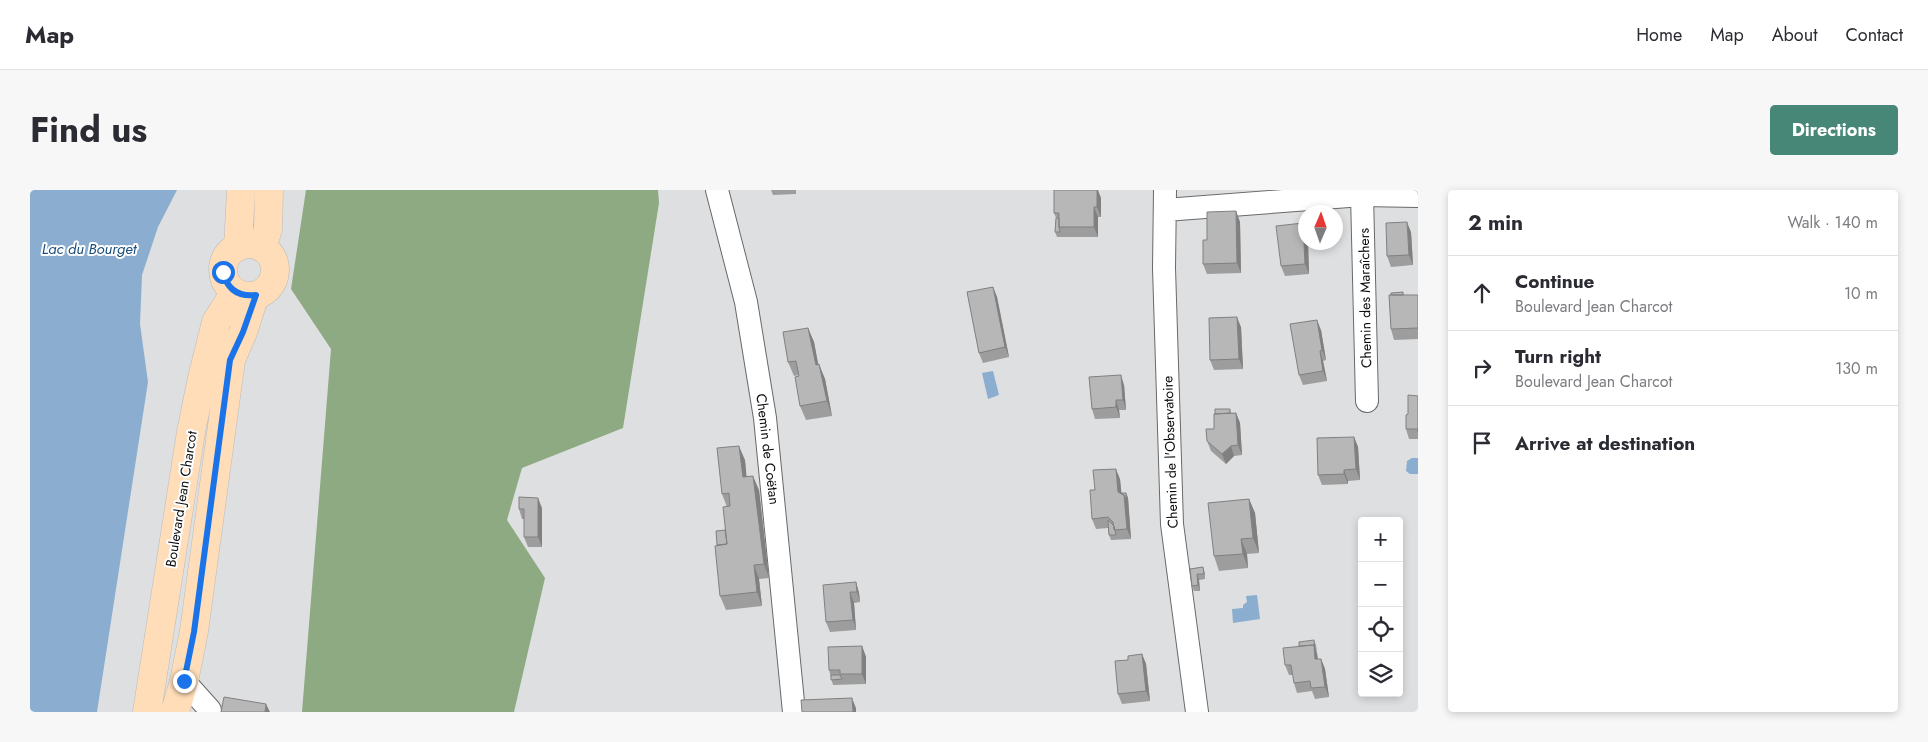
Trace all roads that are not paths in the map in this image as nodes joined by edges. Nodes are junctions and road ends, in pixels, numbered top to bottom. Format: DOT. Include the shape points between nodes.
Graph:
graph roads {
  1 [pos="240,190"];
  2 [pos="269,190"];
  3 [pos="717,190"];
  4 [pos="1365,193"];
  5 [pos="1418,196"];
  6 [pos="1165,200"];
  7 [pos="250,247"];
  8 [pos="245,294"];
  9 [pos="1367,401"];
  10 [pos="184,681"];
  11 [pos="147,712"];
  12 [pos="175,712"];
  13 [pos="210,712"];
  14 [pos="794,712"];
  15 [pos="1197,712"];
  1 -- 7 [label="main road"];
  2 -- 7 [label="main road" via="268,229"];
  3 -- 14 [label="street, Chemin de Coëtan" via="746,302 765,418"];
  4 -- 5 [label="street"];
  4 -- 6 [label="street"];
  4 -- 9 [label="street, Chemin des Maraîchers"];
  6 -- 15 [label="street, Chemin de l'Observatoire" via="1172,524"];
  7 -- 8 [label="main road" via="231,251 224,265 225,280"];
  7 -- 8 [label="main road, Boulevard Jean Charcot" via="269,253 275,268 267,289"];
  8 -- 10 [label="main road, Boulevard Jean Charcot" via="243,332 230,360 194,632"];
  8 -- 11 [label="main road, Boulevard Jean Charcot" via="216,322 202,378"];
  10 -- 12 [label="main road, Boulevard Jean Charcot"];
  10 -- 13 [label="street"];
}
